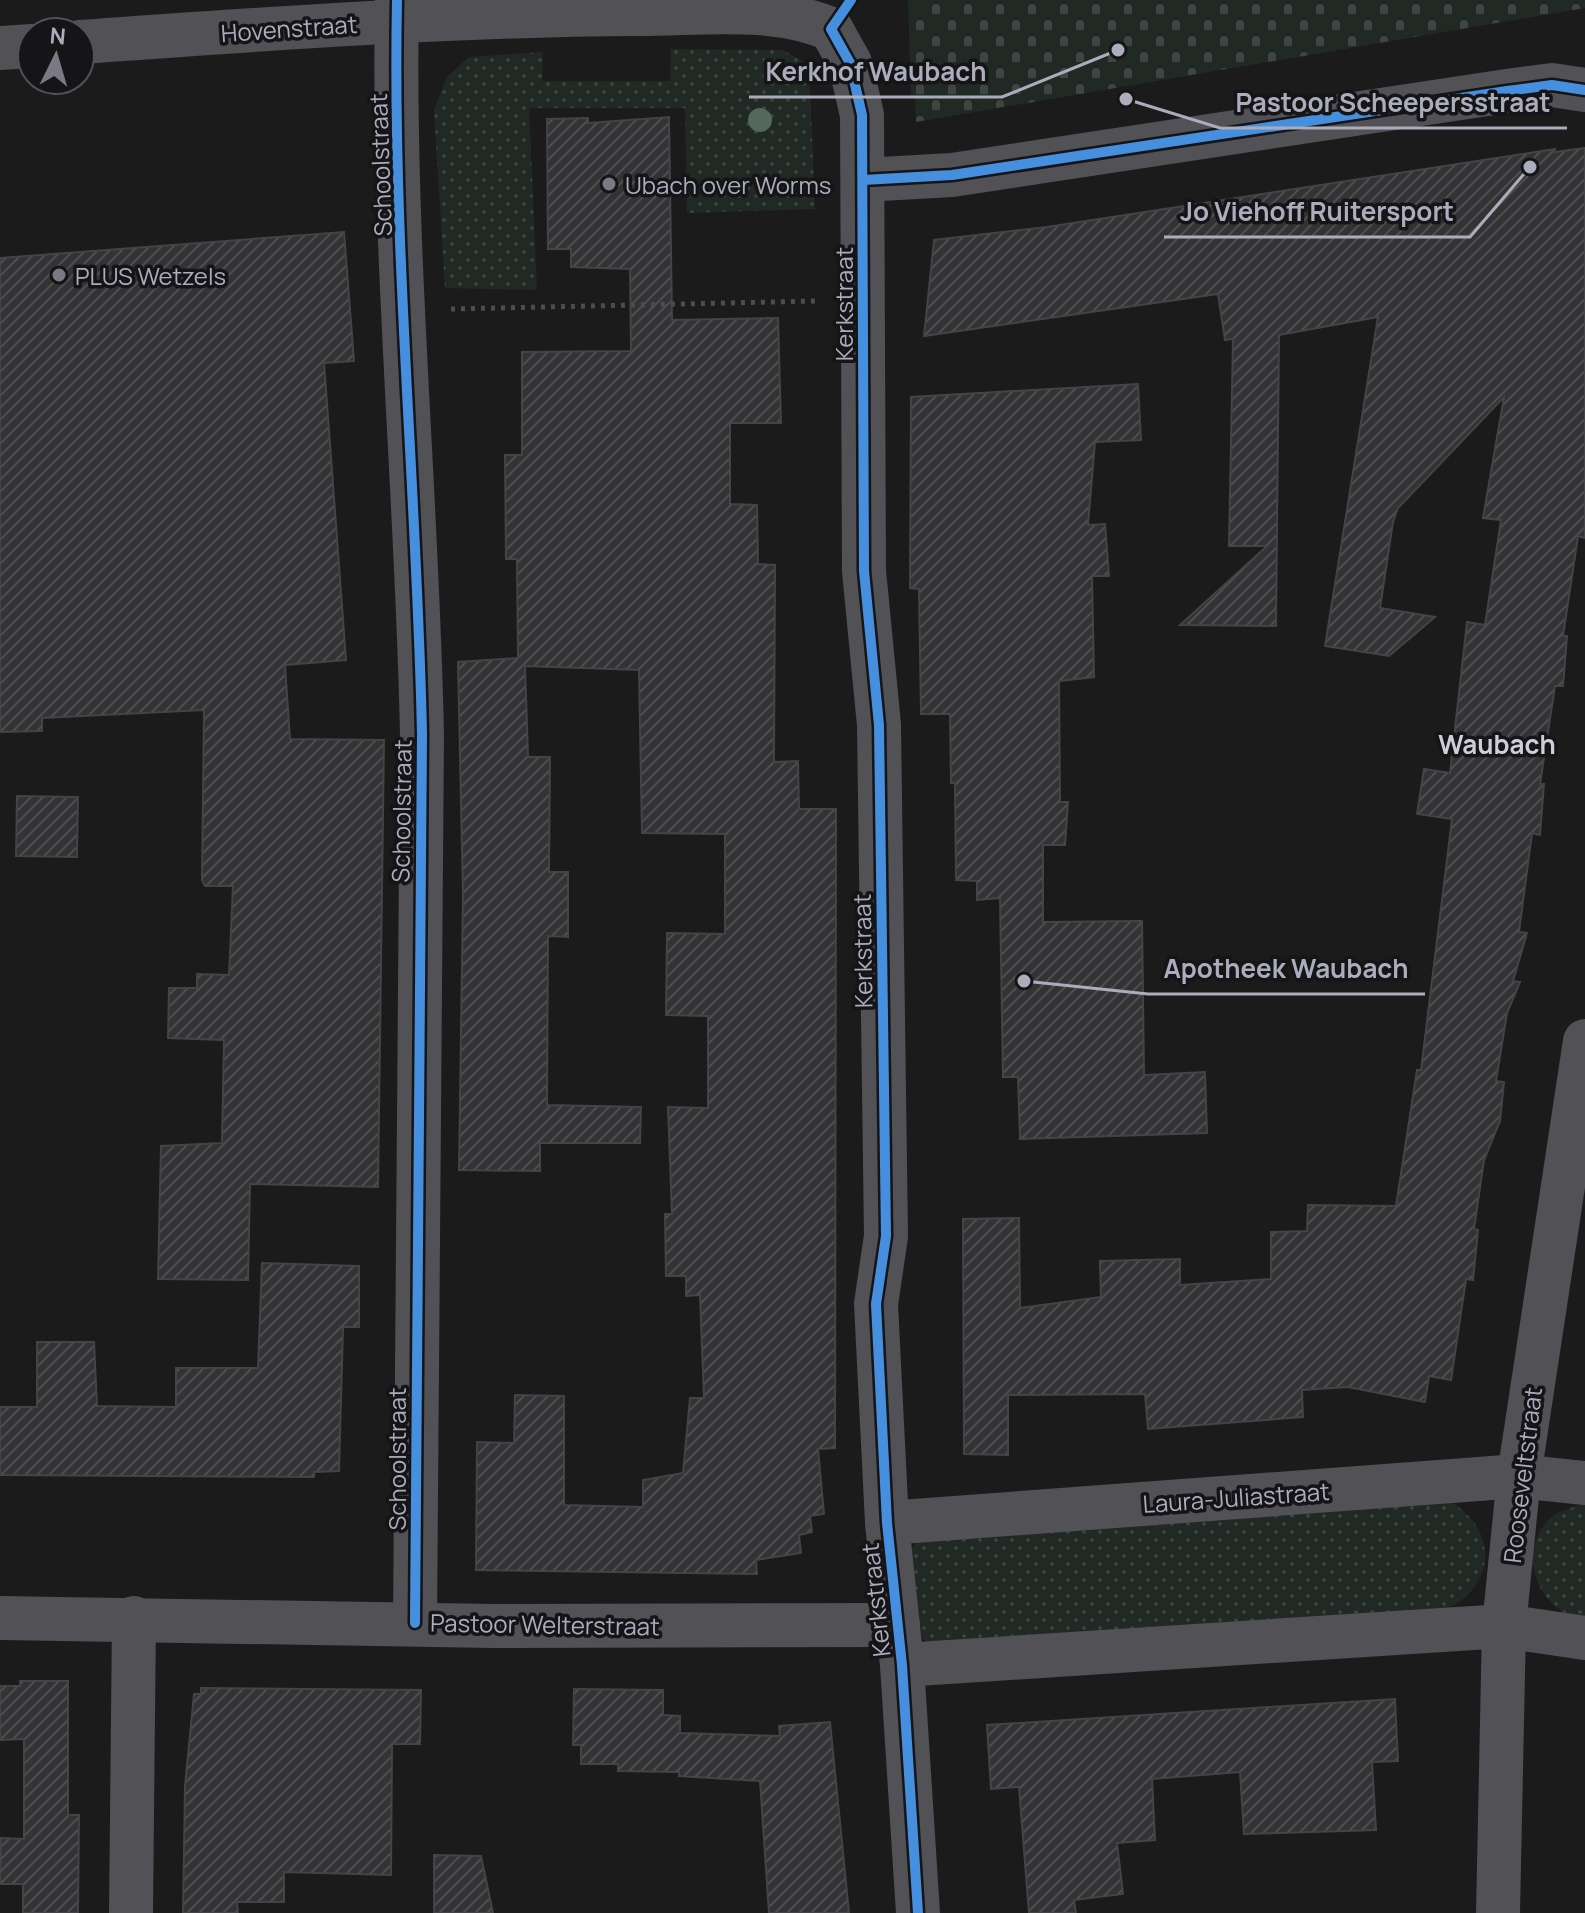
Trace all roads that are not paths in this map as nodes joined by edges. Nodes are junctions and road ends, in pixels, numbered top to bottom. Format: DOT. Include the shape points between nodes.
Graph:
graph roads {
  1 [pos="397,10"];
  2 [pos="841,14"];
  3 [pos="96,40"];
  4 [pos="1585,90"];
  5 [pos="863,180"];
  6 [pos="1585,1041"];
  7 [pos="1519,1476"];
  8 [pos="1585,1483"];
  9 [pos="887,1523"];
  10 [pos="0,1618"];
  11 [pos="134,1618"];
  12 [pos="415,1623"];
  13 [pos="1504,1626"];
  14 [pos="1585,1638"];
  15 [pos="900,1645"];
  16 [pos="131,1913"];
  17 [pos="918,1913"];
  18 [pos="1498,1913"];
  1 -- 2 [label="street, Hovenstraat" via="775,13 805,18"];
  1 -- 3 [label="street, Hovenstraat"];
  1 -- 12 [label="street, Schoolstraat" via="397,136 422,735"];
  2 -- 5 [label="street, Kerkstraat" via="862,115"];
  4 -- 5 [label="street" via="1552,85 952,175"];
  5 -- 9 [label="street, Kerkstraat" via="864,571 879,725 886,1236 876,1304"];
  6 -- 7 [label="street, Rooseveltstraat"];
  7 -- 8 [label="street, Laura-Juliastraat"];
  7 -- 9 [label="street, Laura-Juliastraat"];
  7 -- 13 [label="street, Rooseveltstraat"];
  9 -- 15 [label="street, Kerkstraat"];
  10 -- 11 [label="street, Pastoor Welterstraat"];
  11 -- 12 [label="street, Pastoor Welterstraat"];
  11 -- 16 [label="street"];
  12 -- 15 [label="street, Pastoor Welterstraat"];
  13 -- 14 [label="street"];
  13 -- 15 [label="street"];
  13 -- 18 [label="street, Rooseveltstraat"];
  15 -- 17 [label="street, Kerkstraat"];
}
